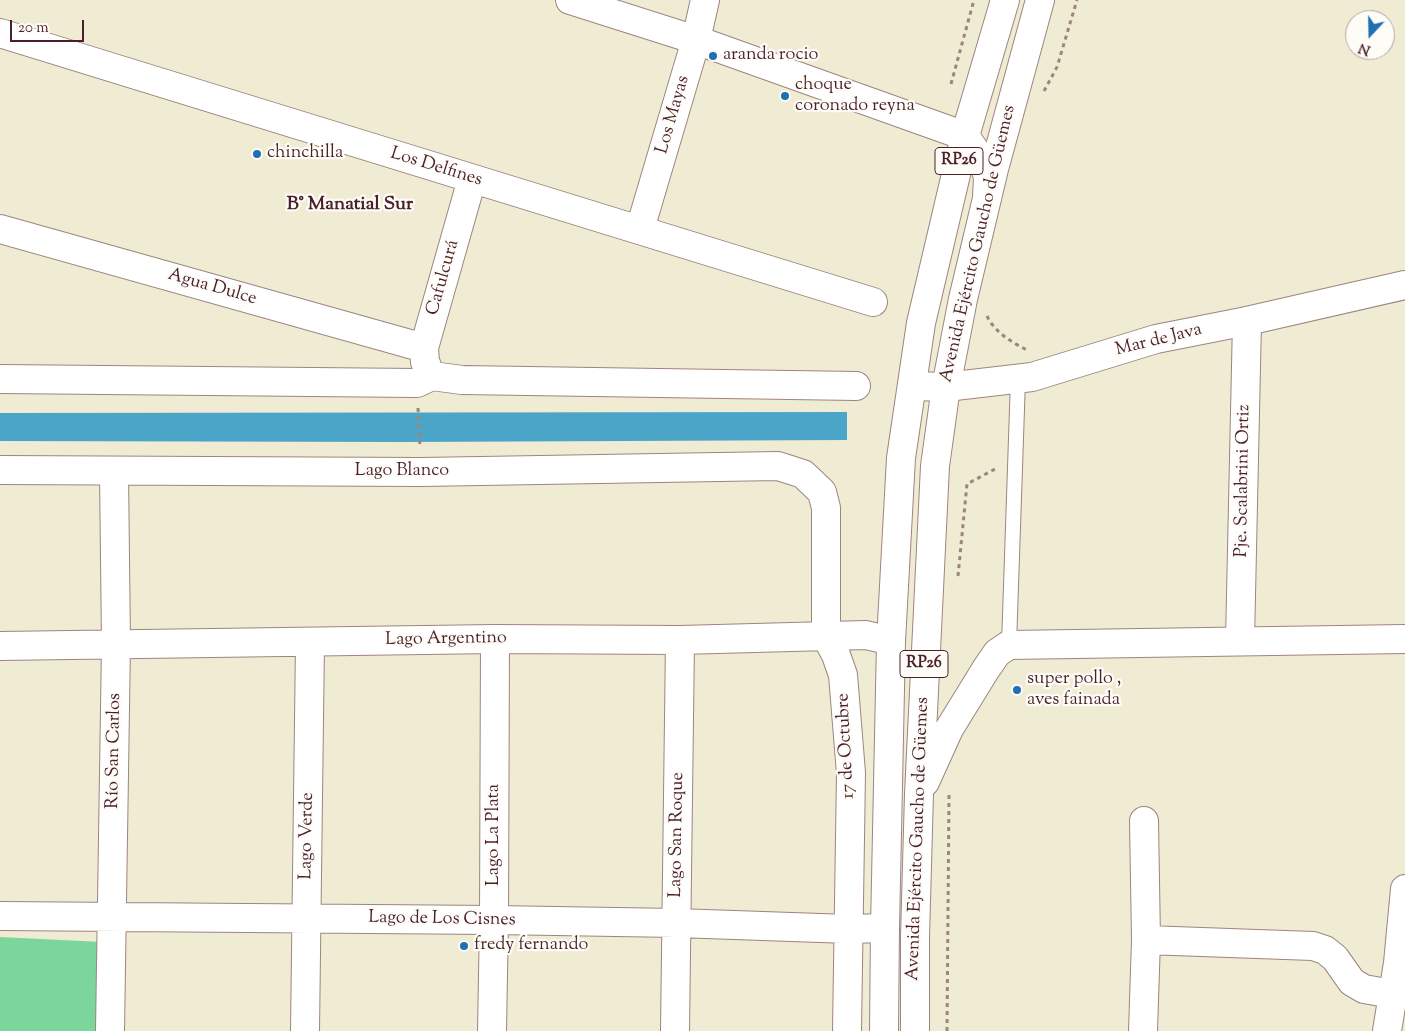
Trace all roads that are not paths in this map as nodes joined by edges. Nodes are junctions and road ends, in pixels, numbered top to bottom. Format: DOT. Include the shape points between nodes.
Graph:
graph roads {
  1 [pos="570,0"];
  2 [pos="705,0"];
  3 [pos="1005,0"];
  4 [pos="1040,0"];
  5 [pos="0,33"];
  6 [pos="696,40"];
  7 [pos="965,136"];
  8 [pos="472,179"];
  9 [pos="986,200"];
  10 [pos="0,229"];
  11 [pos="640,229"];
  12 [pos="1405,285"];
  13 [pos="873,302"];
  14 [pos="1247,321"];
  15 [pos="424,348"];
  16 [pos="1025,378"];
  17 [pos="0,379"];
  18 [pos="424,379"];
  19 [pos="856,386"];
  20 [pos="912,386"];
  21 [pos="946,387"];
  22 [pos="0,470"];
  23 [pos="114,472"];
  24 [pos="803,474"];
  25 [pos="826,636"];
  26 [pos="495,638"];
  27 [pos="1405,639"];
  28 [pos="680,640"];
  29 [pos="891,641"];
  30 [pos="1240,641"];
  31 [pos="310,642"];
  32 [pos="116,644"];
  33 [pos="1009,645"];
  34 [pos="0,646"];
  35 [pos="919,794"];
  36 [pos="1144,821"];
  37 [pos="1405,889"];
  38 [pos="0,916"];
  39 [pos="113,916"];
  40 [pos="308,918"];
  41 [pos="494,920"];
  42 [pos="677,923"];
  43 [pos="885,928"];
  44 [pos="849,929"];
  45 [pos="1146,940"];
  46 [pos="1401,963"];
  47 [pos="1392,994"];
  48 [pos="110,1031"];
  49 [pos="305,1031"];
  50 [pos="492,1031"];
  51 [pos="675,1031"];
  52 [pos="847,1031"];
  53 [pos="884,1031"];
  54 [pos="915,1031"];
  55 [pos="1142,1031"];
  56 [pos="1387,1031"];
  1 -- 6 [label="street"];
  2 -- 6 [label="street, Los Mayas"];
  3 -- 7 [label="street, Avenida Ejército Gaucho de Güemes / RP26"];
  4 -- 9 [label="street, Avenida Ejército Gaucho de Güemes / RP26"];
  5 -- 8 [label="street, Los Delfines"];
  6 -- 7 [label="street"];
  6 -- 11 [label="street, Los Mayas"];
  7 -- 9 [label="street" via="983,162 988,177"];
  7 -- 20 [label="street, Avenida Ejército Gaucho de Güemes / RP26" via="921,323"];
  8 -- 11 [label="street, Los Delfines"];
  8 -- 15 [label="street, Cafulcurá"];
  9 -- 21 [label="street, Avenida Ejército Gaucho de Güemes / RP26"];
  10 -- 15 [label="street, Agua Dulce"];
  11 -- 13 [label="street, Los Delfines"];
  12 -- 14 [label="street, Mar de Java"];
  14 -- 16 [label="street, Mar de Java" via="1156,339"];
  14 -- 30 [label="street, Pje. Scalabrini Ortiz"];
  15 -- 18 [label="street, Cafulcurá"];
  16 -- 21 [label="street, Mar de Java"];
  16 -- 33 [label="lane" via="1015,458"];
  17 -- 18 [label="street"];
  18 -- 19 [label="street"];
  20 -- 21 [label="street, Mar de Java"];
  20 -- 29 [label="street, Avenida Ejército Gaucho de Güemes / RP26" via="901,458"];
  21 -- 35 [label="street, Avenida Ejército Gaucho de Güemes / RP26" via="935,466"];
  22 -- 23 [label="street, Lago Blanco"];
  23 -- 24 [label="street, Lago Blanco" via="421,472 778,466"];
  23 -- 32 [label="street, Río San Carlos"];
  24 -- 25 [label="street, 17 de Octubre" via="822,492 826,508"];
  25 -- 28 [label="street, Lago Argentino"];
  25 -- 29 [label="street, Lago Argentino" via="866,635"];
  25 -- 44 [label="street, 17 de Octubre" via="843,675 851,773"];
  26 -- 28 [label="street, Lago Argentino"];
  26 -- 31 [label="street, Lago Argentino"];
  26 -- 41 [label="street, Lago La Plata"];
  27 -- 30 [label="street"];
  28 -- 42 [label="street, Lago San Roque"];
  29 -- 43 [label="street, Avenida Ejército Gaucho de Güemes / RP26"];
  30 -- 33 [label="street"];
  31 -- 32 [label="street, Lago Argentino"];
  31 -- 40 [label="street, Lago Verde"];
  32 -- 34 [label="street, Lago Argentino"];
  32 -- 39 [label="street, Río San Carlos"];
  33 -- 35 [label="street" via="997,653 949,729"];
  35 -- 54 [label="street, Avenida Ejército Gaucho de Güemes / RP26"];
  36 -- 45 [label="street"];
  37 -- 46 [label="street"];
  38 -- 39 [label="street, Lago de Los Cisnes"];
  39 -- 40 [label="street, Lago de Los Cisnes"];
  39 -- 48 [label="street, Río San Carlos"];
  40 -- 41 [label="street, Lago de Los Cisnes"];
  40 -- 49 [label="street, Lago Verde"];
  41 -- 42 [label="street, Lago de Los Cisnes"];
  41 -- 50 [label="street, Lago La Plata"];
  42 -- 44 [label="street, Lago de Los Cisnes"];
  42 -- 51 [label="street, Lago San Roque"];
  43 -- 44 [label="street, Lago de Los Cisnes"];
  43 -- 53 [label="street, Avenida Ejército Gaucho de Güemes / RP26"];
  44 -- 52 [label="street, 17 de Octubre"];
  45 -- 47 [label="street" via="1313,946 1330,954 1352,982 1364,989"];
  45 -- 55 [label="street"];
  46 -- 47 [label="street"];
  47 -- 56 [label="street"];
}
